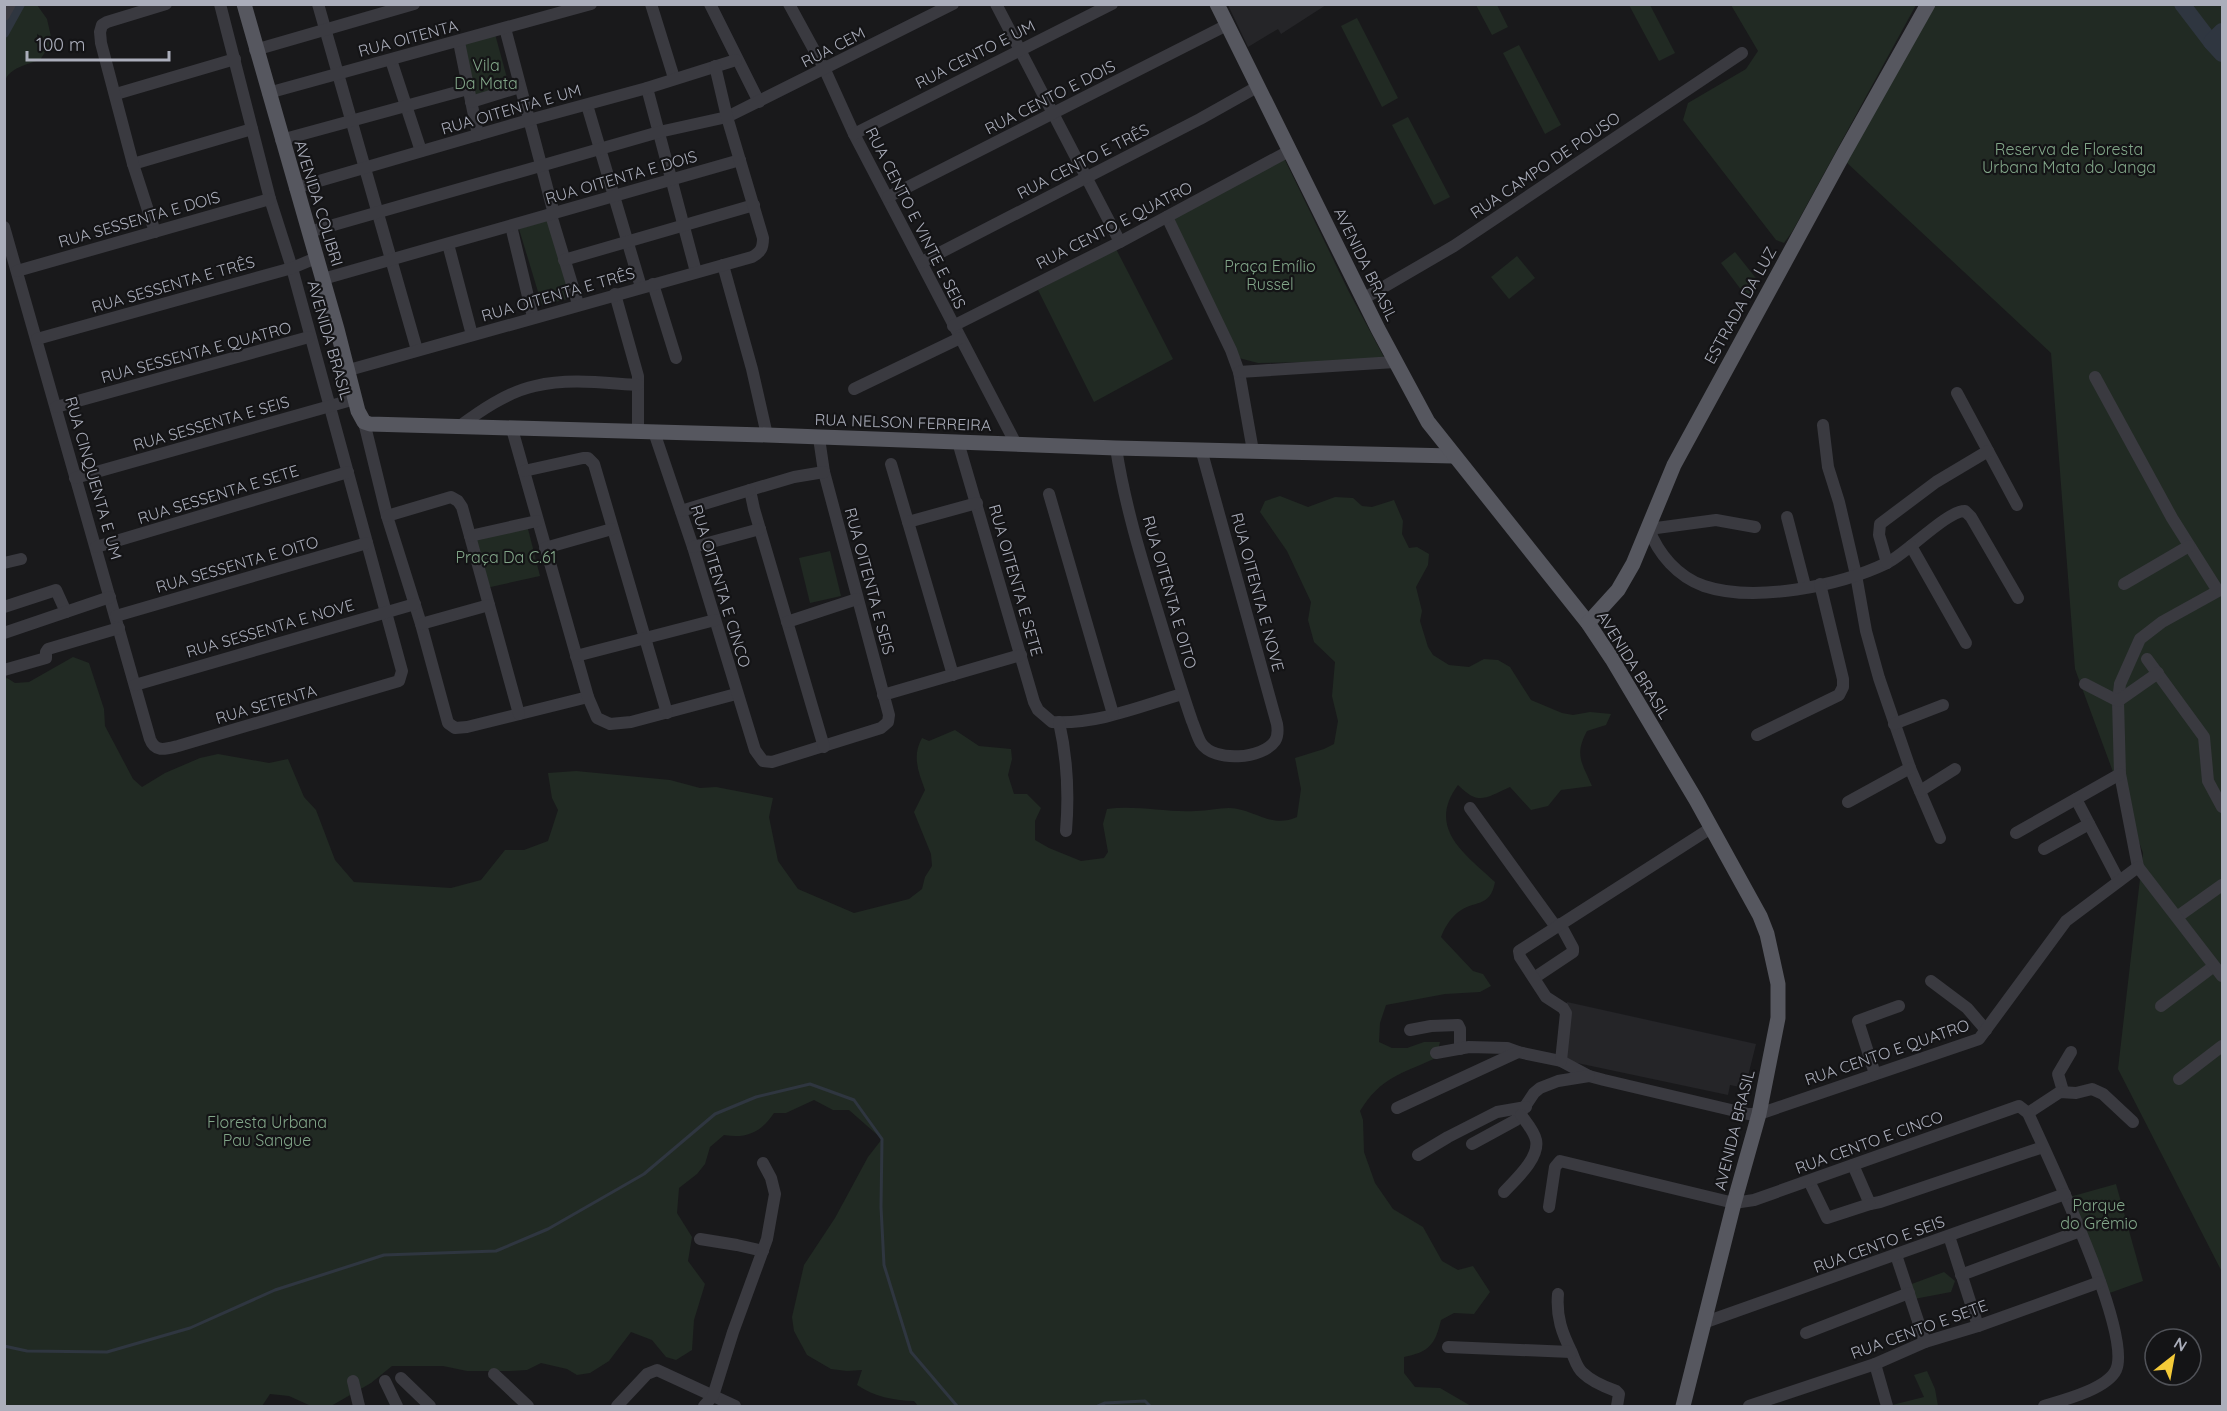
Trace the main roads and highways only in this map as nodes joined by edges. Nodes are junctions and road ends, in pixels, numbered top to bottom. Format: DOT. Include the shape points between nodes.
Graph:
graph roads {
  1 [pos="244,4"];
  2 [pos="1217,4"];
  3 [pos="1928,4"];
  4 [pos="359,411"];
  5 [pos="1453,456"];
  6 [pos="1588,623"];
  7 [pos="1683,1407"];
  1 -- 4 [label="main road, AVENIDA COLIBRI"];
  2 -- 5 [label="main road, AVENIDA BRASIL" via="1395,362 1428,422"];
  3 -- 6 [label="main road, ESTRADA DA LUZ" via="1680,455 1633,564 1618,590"];
  4 -- 5 [label="main road, RUA NELSON FERREIRA" via="380,426"];
  5 -- 6 [label="main road, AVENIDA BRASIL"];
  6 -- 7 [label="main road, AVENIDA BRASIL" via="1760,916 1778,984 1778,1018 1759,1114"];
}
